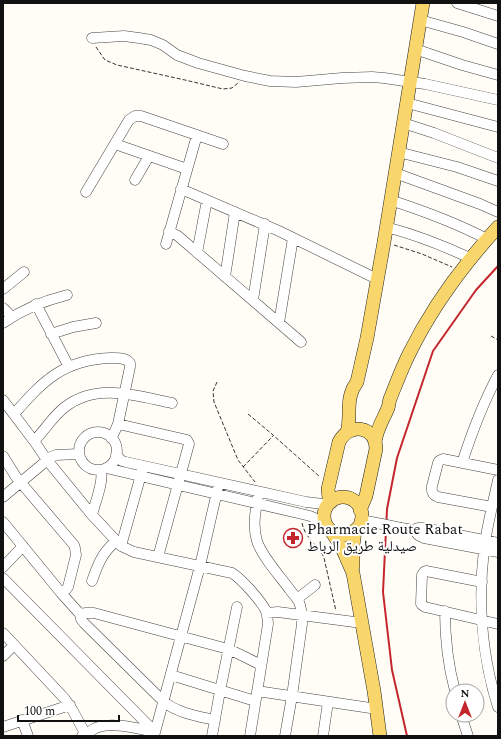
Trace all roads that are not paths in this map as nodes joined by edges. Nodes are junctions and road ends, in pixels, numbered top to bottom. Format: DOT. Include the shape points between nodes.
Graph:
graph roads {
  1 [pos="422,3"];
  2 [pos="457,3"];
  3 [pos="477,6"];
  4 [pos="497,14"];
  5 [pos="420,20"];
  6 [pos="92,38"];
  7 [pos="498,44"];
  8 [pos="415,50"];
  9 [pos="498,75"];
  10 [pos="410,82"];
  11 [pos="498,100"];
  12 [pos="407,103"];
  13 [pos="403,123"];
  14 [pos="498,127"];
  15 [pos="197,135"];
  16 [pos="115,144"];
  17 [pos="223,144"];
  18 [pos="398,152"];
  19 [pos="149,156"];
  20 [pos="498,158"];
  21 [pos="187,169"];
  22 [pos="395,173"];
  23 [pos="135,180"];
  24 [pos="498,181"];
  25 [pos="181,189"];
  26 [pos="86,192"];
  27 [pos="207,200"];
  28 [pos="390,200"];
  29 [pos="235,212"];
  30 [pos="498,212"];
  31 [pos="265,224"];
  32 [pos="386,227"];
  33 [pos="498,227"];
  34 [pos="169,231"];
  35 [pos="293,238"];
  36 [pos="487,239"];
  37 [pos="166,244"];
  38 [pos="198,253"];
  39 [pos="470,258"];
  40 [pos="24,272"];
  41 [pos="225,276"];
  42 [pos="377,279"];
  43 [pos="3,289"];
  44 [pos="67,295"];
  45 [pos="253,300"];
  46 [pos="36,304"];
  47 [pos="3,308"];
  48 [pos="12,317"];
  49 [pos="3,323"];
  50 [pos="96,323"];
  51 [pos="279,323"];
  52 [pos="51,334"];
  53 [pos="301,342"];
  54 [pos="69,367"];
  55 [pos="498,375"];
  56 [pos="357,382"];
  57 [pos="124,393"];
  58 [pos="3,400"];
  59 [pos="390,400"];
  60 [pos="172,403"];
  61 [pos="14,414"];
  62 [pos="118,424"];
  63 [pos="362,429"];
  64 [pos="347,432"];
  65 [pos="111,438"];
  66 [pos="34,441"];
  67 [pos="375,442"];
  68 [pos="79,454"];
  69 [pos="116,455"];
  70 [pos="3,456"];
  71 [pos="47,460"];
  72 [pos="462,463"];
  73 [pos="143,466"];
  74 [pos="104,469"];
  75 [pos="498,470"];
  76 [pos="181,474"];
  77 [pos="141,476"];
  78 [pos="498,480"];
  79 [pos="20,482"];
  80 [pos="219,483"];
  81 [pos="178,485"];
  82 [pos="259,492"];
  83 [pos="216,494"];
  84 [pos="3,497"];
  85 [pos="331,502"];
  86 [pos="257,503"];
  87 [pos="492,507"];
  88 [pos="92,515"];
  89 [pos="359,520"];
  90 [pos="3,523"];
  91 [pos="329,528"];
  92 [pos="498,543"];
  93 [pos="118,544"];
  94 [pos="485,545"];
  95 [pos="22,546"];
  96 [pos="498,552"];
  97 [pos="158,557"];
  98 [pos="200,566"];
  99 [pos="3,568"];
  100 [pos="352,573"];
  101 [pos="3,578"];
  102 [pos="92,581"];
  103 [pos="482,582"];
  104 [pos="315,585"];
  105 [pos="62,594"];
  106 [pos="297,599"];
  107 [pos="236,606"];
  108 [pos="444,611"];
  109 [pos="266,613"];
  110 [pos="80,614"];
  111 [pos="302,616"];
  112 [pos="482,620"];
  113 [pos="362,623"];
  114 [pos="498,624"];
  115 [pos="3,634"];
  116 [pos="181,637"];
  117 [pos="14,645"];
  118 [pos="228,649"];
  119 [pos="3,656"];
  120 [pos="261,665"];
  121 [pos="171,675"];
  122 [pos="453,683"];
  123 [pos="220,691"];
  124 [pos="256,696"];
  125 [pos="292,696"];
  126 [pos="164,702"];
  127 [pos="328,702"];
  128 [pos="70,705"];
  129 [pos="498,707"];
  130 [pos="377,709"];
  131 [pos="22,720"];
  132 [pos="215,720"];
  133 [pos="464,723"];
  134 [pos="3,726"];
  135 [pos="154,734"];
  136 [pos="28,736"];
  137 [pos="86,736"];
  138 [pos="212,736"];
  139 [pos="250,736"];
  140 [pos="285,736"];
  141 [pos="323,736"];
  142 [pos="380,736"];
  143 [pos="468,736"];
  1 -- 5 [label="main road"];
  2 -- 3 [label="street"];
  3 -- 4 [label="street"];
  5 -- 7 [label="street"];
  5 -- 8 [label="main road"];
  6 -- 10 [label="street" via="124,36 151,40 184,58 270,81 296,82 372,77"];
  8 -- 9 [label="street"];
  8 -- 10 [label="main road"];
  10 -- 11 [label="street"];
  10 -- 12 [label="main road"];
  12 -- 13 [label="main road"];
  12 -- 14 [label="street"];
  13 -- 18 [label="main road"];
  13 -- 20 [label="street"];
  15 -- 16 [label="street" via="138,116 130,120"];
  15 -- 17 [label="street"];
  15 -- 21 [label="street"];
  16 -- 19 [label="street"];
  16 -- 26 [label="street"];
  18 -- 22 [label="main road"];
  18 -- 24 [label="street" via="457,167"];
  19 -- 21 [label="street"];
  19 -- 23 [label="street"];
  21 -- 25 [label="street"];
  22 -- 28 [label="main road"];
  22 -- 30 [label="street"];
  25 -- 27 [label="street"];
  25 -- 34 [label="street"];
  27 -- 29 [label="street"];
  27 -- 38 [label="street"];
  28 -- 32 [label="main road"];
  28 -- 36 [label="street" via="422,210"];
  29 -- 31 [label="street"];
  29 -- 41 [label="street"];
  31 -- 35 [label="street"];
  31 -- 45 [label="street"];
  32 -- 39 [label="street" via="421,237"];
  32 -- 42 [label="main road"];
  33 -- 36 [label="main road"];
  34 -- 37 [label="street"];
  34 -- 38 [label="street"];
  35 -- 42 [label="street"];
  35 -- 51 [label="street"];
  36 -- 39 [label="main road"];
  38 -- 41 [label="street"];
  39 -- 59 [label="main road" via="435,308 416,341"];
  40 -- 43 [label="street"];
  41 -- 45 [label="street"];
  42 -- 56 [label="main road"];
  44 -- 46 [label="street"];
  45 -- 51 [label="street"];
  46 -- 48 [label="street"];
  46 -- 52 [label="street"];
  47 -- 48 [label="street"];
  48 -- 49 [label="street"];
  50 -- 52 [label="street"];
  51 -- 53 [label="street"];
  52 -- 54 [label="street"];
  54 -- 57 [label="street" via="92,360 125,359 130,365"];
  54 -- 61 [label="street" via="52,376"];
  55 -- 72 [label="street" via="475,424"];
  56 -- 63 [label="main road" via="357,414"];
  56 -- 64 [label="main road" via="350,396"];
  57 -- 60 [label="street"];
  57 -- 62 [label="street"];
  57 -- 66 [label="street" via="100,392 76,400 56,415"];
  58 -- 61 [label="street"];
  59 -- 63 [label="main road" via="370,424"];
  59 -- 67 [label="main road"];
  61 -- 66 [label="street"];
  62 -- 65 [label="street"];
  62 -- 76 [label="street" via="187,440 189,444"];
  63 -- 64 [label="main road"];
  63 -- 67 [label="main road" via="372,436"];
  64 -- 85 [label="main road" via="339,442 329,485 328,494"];
  65 -- 68 [label="street" via="100,433 89,435 81,443"];
  65 -- 69 [label="street" via="116,446"];
  66 -- 71 [label="street"];
  67 -- 89 [label="main road" via="376,449"];
  68 -- 71 [label="street" via="56,455"];
  68 -- 74 [label="street" via="87,467"];
  69 -- 73 [label="street" via="122,461"];
  69 -- 74 [label="street" via="113,463"];
  70 -- 79 [label="street"];
  71 -- 79 [label="street"];
  71 -- 88 [label="street"];
  72 -- 75 [label="street"];
  72 -- 87 [label="street" via="446,459 439,461 432,486 434,495"];
  73 -- 76 [label="street"];
  73 -- 77 [label="street"];
  74 -- 77 [label="street"];
  74 -- 88 [label="street"];
  76 -- 80 [label="street"];
  76 -- 81 [label="street"];
  77 -- 81 [label="street"];
  77 -- 93 [label="street"];
  78 -- 87 [label="street"];
  79 -- 84 [label="street"];
  79 -- 105 [label="street" via="76,548 69,585"];
  80 -- 82 [label="street"];
  80 -- 83 [label="street"];
  81 -- 83 [label="street"];
  81 -- 97 [label="street"];
  82 -- 85 [label="street" via="306,502"];
  82 -- 86 [label="street"];
  83 -- 86 [label="street"];
  83 -- 98 [label="street"];
  85 -- 89 [label="main road" via="348,498 357,504"];
  85 -- 91 [label="main road" via="324,514"];
  86 -- 91 [label="street" via="314,517"];
  86 -- 106 [label="street" via="257,541"];
  87 -- 94 [label="street"];
  88 -- 93 [label="street"];
  89 -- 91 [label="main road" via="348,534 340,535"];
  89 -- 94 [label="street, bridge" via="414,530 424,538"];
  89 -- 100 [label="main road"];
  90 -- 95 [label="street"];
  91 -- 100 [label="main road" via="342,548"];
  92 -- 94 [label="street"];
  93 -- 97 [label="street" via="127,550"];
  93 -- 102 [label="street" via="104,552"];
  94 -- 96 [label="street"];
  94 -- 103 [label="street"];
  95 -- 99 [label="street"];
  95 -- 105 [label="street"];
  97 -- 98 [label="street"];
  98 -- 109 [label="street" via="239,577"];
  98 -- 116 [label="street"];
  100 -- 113 [label="main road"];
  101 -- 135 [label="street"];
  103 -- 108 [label="street" via="424,572 421,604"];
  103 -- 112 [label="street"];
  104 -- 106 [label="street"];
  105 -- 110 [label="street"];
  106 -- 111 [label="street"];
  107 -- 118 [label="street"];
  108 -- 112 [label="street"];
  108 -- 122 [label="street" via="446,645"];
  109 -- 111 [label="street"];
  109 -- 120 [label="street" via="268,624"];
  110 -- 116 [label="street" via="94,613"];
  110 -- 126 [label="street" via="84,624"];
  111 -- 113 [label="street"];
  111 -- 125 [label="street"];
  112 -- 114 [label="street"];
  112 -- 129 [label="street" via="487,659"];
  113 -- 130 [label="main road"];
  115 -- 117 [label="street"];
  116 -- 118 [label="street"];
  116 -- 121 [label="street"];
  117 -- 119 [label="street"];
  117 -- 128 [label="street"];
  118 -- 120 [label="street"];
  118 -- 123 [label="street"];
  120 -- 124 [label="street"];
  121 -- 123 [label="street"];
  121 -- 126 [label="street"];
  123 -- 124 [label="street"];
  123 -- 132 [label="street"];
  124 -- 125 [label="street"];
  124 -- 139 [label="street"];
  125 -- 127 [label="street"];
  125 -- 140 [label="street"];
  126 -- 132 [label="street" via="180,711"];
  126 -- 135 [label="street"];
  127 -- 130 [label="street"];
  127 -- 141 [label="street"];
  128 -- 131 [label="street"];
  128 -- 137 [label="street"];
  130 -- 142 [label="main road"];
  131 -- 134 [label="street"];
  131 -- 136 [label="street"];
  132 -- 138 [label="street"];
  133 -- 143 [label="street"];
  135 -- 137 [label="street" via="105,725 92,730"];
}
